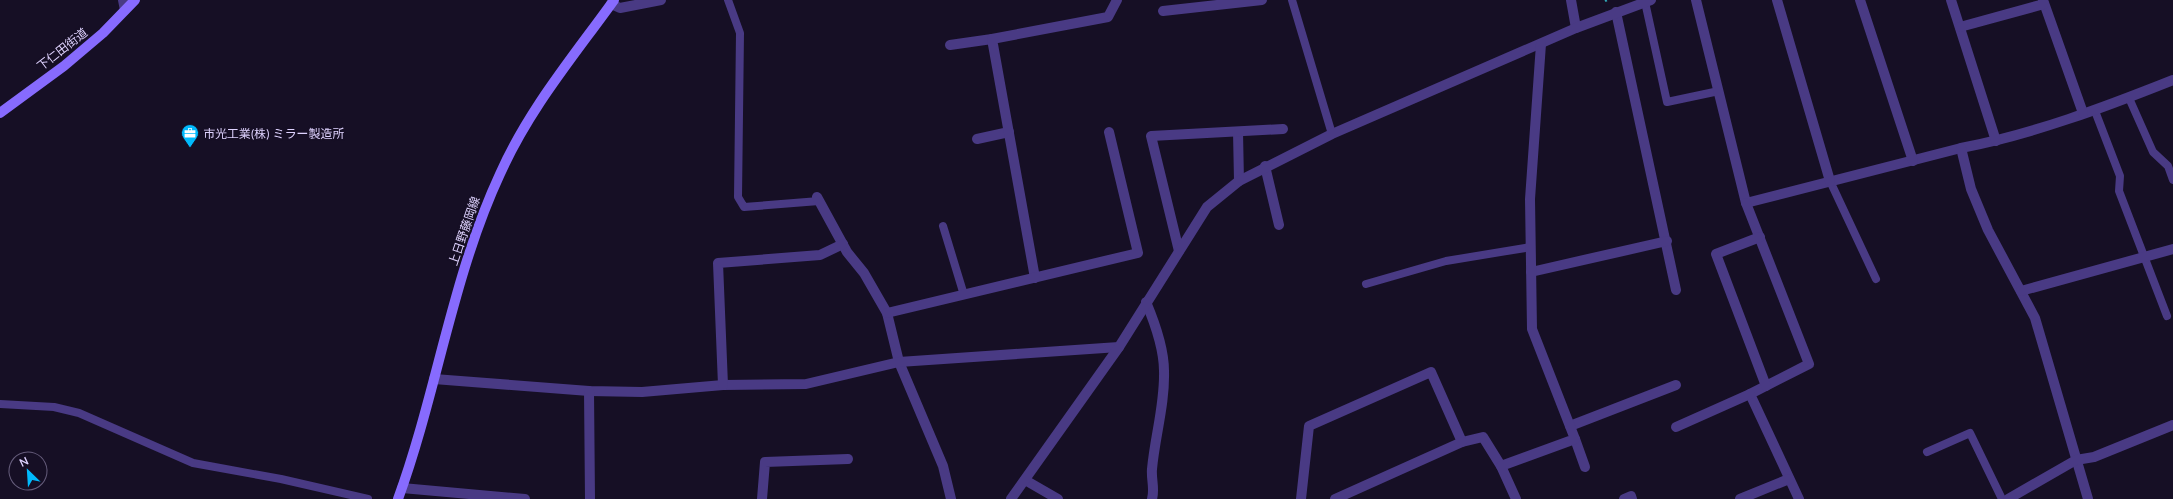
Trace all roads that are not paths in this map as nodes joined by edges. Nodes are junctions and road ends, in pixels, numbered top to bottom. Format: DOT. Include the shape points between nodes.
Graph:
graph roads {
  1 [pos="123,0"];
  2 [pos="135,0"];
  3 [pos="661,0"];
  4 [pos="728,0"];
  5 [pos="1117,0"];
  6 [pos="1262,0"];
  7 [pos="1292,0"];
  8 [pos="1571,0"];
  9 [pos="1696,0"];
  10 [pos="1777,0"];
  11 [pos="1860,0"];
  12 [pos="1951,0"];
  13 [pos="1648,1"];
  14 [pos="613,2"];
  15 [pos="2044,2"];
  16 [pos="125,10"];
  17 [pos="1163,11"];
  18 [pos="1616,12"];
  19 [pos="1960,27"];
  20 [pos="1576,28"];
  21 [pos="992,39"];
  22 [pos="1541,44"];
  23 [pos="950,45"];
  24 [pos="2173,80"];
  25 [pos="1719,91"];
  26 [pos="2129,98"];
  27 [pos="2095,111"];
  28 [pos="0,113"];
  29 [pos="2083,113"];
  30 [pos="1283,129"];
  31 [pos="1009,132"];
  32 [pos="1109,132"];
  33 [pos="1238,132"];
  34 [pos="1332,134"];
  35 [pos="977,140"];
  36 [pos="1996,141"];
  37 [pos="1961,148"];
  38 [pos="1913,161"];
  39 [pos="1265,166"];
  40 [pos="2173,180"];
  41 [pos="1239,181"];
  42 [pos="1830,181"];
  43 [pos="818,199"];
  44 [pos="1746,203"];
  45 [pos="1280,225"];
  46 [pos="943,226"];
  47 [pos="1760,237"];
  48 [pos="1667,241"];
  49 [pos="843,244"];
  50 [pos="1530,247"];
  51 [pos="2173,249"];
  52 [pos="1179,251"];
  53 [pos="2145,257"];
  54 [pos="1531,272"];
  55 [pos="1035,278"];
  56 [pos="1876,279"];
  57 [pos="1366,284"];
  58 [pos="1676,290"];
  59 [pos="2021,291"];
  60 [pos="964,295"];
  61 [pos="1146,302"];
  62 [pos="887,313"];
  63 [pos="2167,316"];
  64 [pos="1119,347"];
  65 [pos="899,362"];
  66 [pos="434,379"];
  67 [pos="723,385"];
  68 [pos="1676,385"];
  69 [pos="1766,386"];
  70 [pos="589,391"];
  71 [pos="1750,394"];
  72 [pos="0,404"];
  73 [pos="2173,425"];
  74 [pos="1570,426"];
  75 [pos="1676,427"];
  76 [pos="1575,439"];
  77 [pos="1462,442"];
  78 [pos="1927,452"];
  79 [pos="848,459"];
  80 [pos="2076,460"];
  81 [pos="1501,466"];
  82 [pos="1586,467"];
  83 [pos="1789,479"];
  84 [pos="1026,480"];
  85 [pos="402,488"];
  86 [pos="368,499"];
  87 [pos="398,499"];
  88 [pos="525,499"];
  89 [pos="590,499"];
  90 [pos="762,499"];
  91 [pos="950,499"];
  92 [pos="1011,499"];
  93 [pos="1058,499"];
  94 [pos="1152,499"];
  95 [pos="1301,499"];
  96 [pos="1335,499"];
  97 [pos="1516,499"];
  98 [pos="1624,499"];
  99 [pos="1632,499"];
  100 [pos="1740,499"];
  101 [pos="1798,499"];
  102 [pos="2002,499"];
  103 [pos="2008,499"];
  104 [pos="2088,499"];
  1 -- 16 [label="street"];
  2 -- 16 [label="main road, 下仁田街道"];
  3 -- 14 [label="street" via="620,8"];
  4 -- 43 [label="lane" via="740,33 738,197 744,207"];
  5 -- 21 [label="street" via="1108,17"];
  6 -- 17 [label="street"];
  7 -- 34 [label="lane"];
  8 -- 20 [label="street"];
  9 -- 25 [label="street"];
  10 -- 42 [label="street"];
  11 -- 38 [label="street"];
  12 -- 19 [label="street"];
  13 -- 18 [label="street"];
  13 -- 25 [label="lane" via="1667,102"];
  14 -- 66 [label="main road, 上日野藤岡線" via="535,108 499,174 468,258"];
  15 -- 19 [label="street"];
  15 -- 29 [label="street"];
  16 -- 28 [label="main road, 下仁田街道" via="103,33 64,66"];
  18 -- 20 [label="street"];
  18 -- 48 [label="street"];
  19 -- 36 [label="street"];
  20 -- 22 [label="street"];
  21 -- 23 [label="street"];
  21 -- 31 [label="street"];
  22 -- 34 [label="street"];
  22 -- 50 [label="street" via="1530,199"];
  24 -- 26 [label="street"];
  25 -- 44 [label="street"];
  26 -- 27 [label="street"];
  26 -- 40 [label="lane" via="2153,152 2168,166"];
  27 -- 29 [label="street"];
  27 -- 53 [label="lane" via="2120,176 2119,191"];
  29 -- 36 [label="street"];
  30 -- 33 [label="street"];
  31 -- 35 [label="street"];
  31 -- 55 [label="street"];
  32 -- 55 [label="street" via="1138,253"];
  33 -- 41 [label="street"];
  33 -- 52 [label="street" via="1151,136"];
  34 -- 39 [label="street"];
  36 -- 37 [label="street"];
  37 -- 38 [label="street"];
  37 -- 59 [label="street" via="1971,189 1988,230"];
  38 -- 42 [label="street"];
  39 -- 41 [label="street"];
  39 -- 45 [label="street"];
  41 -- 52 [label="street" via="1207,207"];
  42 -- 44 [label="street"];
  42 -- 56 [label="lane"];
  43 -- 49 [label="street"];
  44 -- 47 [label="street"];
  46 -- 60 [label="lane"];
  47 -- 69 [label="street" via="1809,364"];
  47 -- 69 [label="street" via="1716,254"];
  48 -- 54 [label="street"];
  48 -- 58 [label="street"];
  49 -- 62 [label="street" via="864,273"];
  49 -- 67 [label="street" via="820,255 718,263"];
  50 -- 54 [label="street"];
  50 -- 57 [label="lane" via="1446,261"];
  51 -- 53 [label="street"];
  52 -- 61 [label="street"];
  53 -- 59 [label="street"];
  53 -- 63 [label="lane"];
  54 -- 74 [label="street" via="1532,329"];
  55 -- 60 [label="street"];
  59 -- 80 [label="street" via="2035,318"];
  60 -- 62 [label="street"];
  61 -- 64 [label="street"];
  61 -- 94 [label="street" via="1154,322 1164,369 1163,403 1152,470"];
  62 -- 65 [label="street"];
  64 -- 65 [label="street"];
  64 -- 84 [label="street"];
  65 -- 67 [label="street" via="806,384"];
  65 -- 91 [label="street" via="943,466"];
  66 -- 70 [label="street"];
  66 -- 85 [label="main road, 上日野藤岡線"];
  67 -- 70 [label="street" via="642,392"];
  68 -- 74 [label="street"];
  69 -- 71 [label="street"];
  70 -- 89 [label="street"];
  71 -- 75 [label="street"];
  71 -- 83 [label="street"];
  72 -- 86 [label="lane" via="54,407 79,413 193,463 281,479"];
  73 -- 80 [label="street" via="2094,457"];
  74 -- 76 [label="street"];
  76 -- 81 [label="street"];
  76 -- 82 [label="street"];
  77 -- 81 [label="street" via="1483,436"];
  77 -- 95 [label="street" via="1431,372 1309,426"];
  77 -- 96 [label="street"];
  78 -- 102 [label="lane" via="1970,433"];
  79 -- 90 [label="street" via="765,462"];
  80 -- 103 [label="street"];
  80 -- 104 [label="street"];
  81 -- 97 [label="street"];
  83 -- 100 [label="street"];
  83 -- 101 [label="street"];
  84 -- 92 [label="street"];
  84 -- 93 [label="street"];
  85 -- 87 [label="main road, 上日野藤岡線"];
  85 -- 88 [label="street"];
  98 -- 99 [label="street" via="1631,496"];
}
